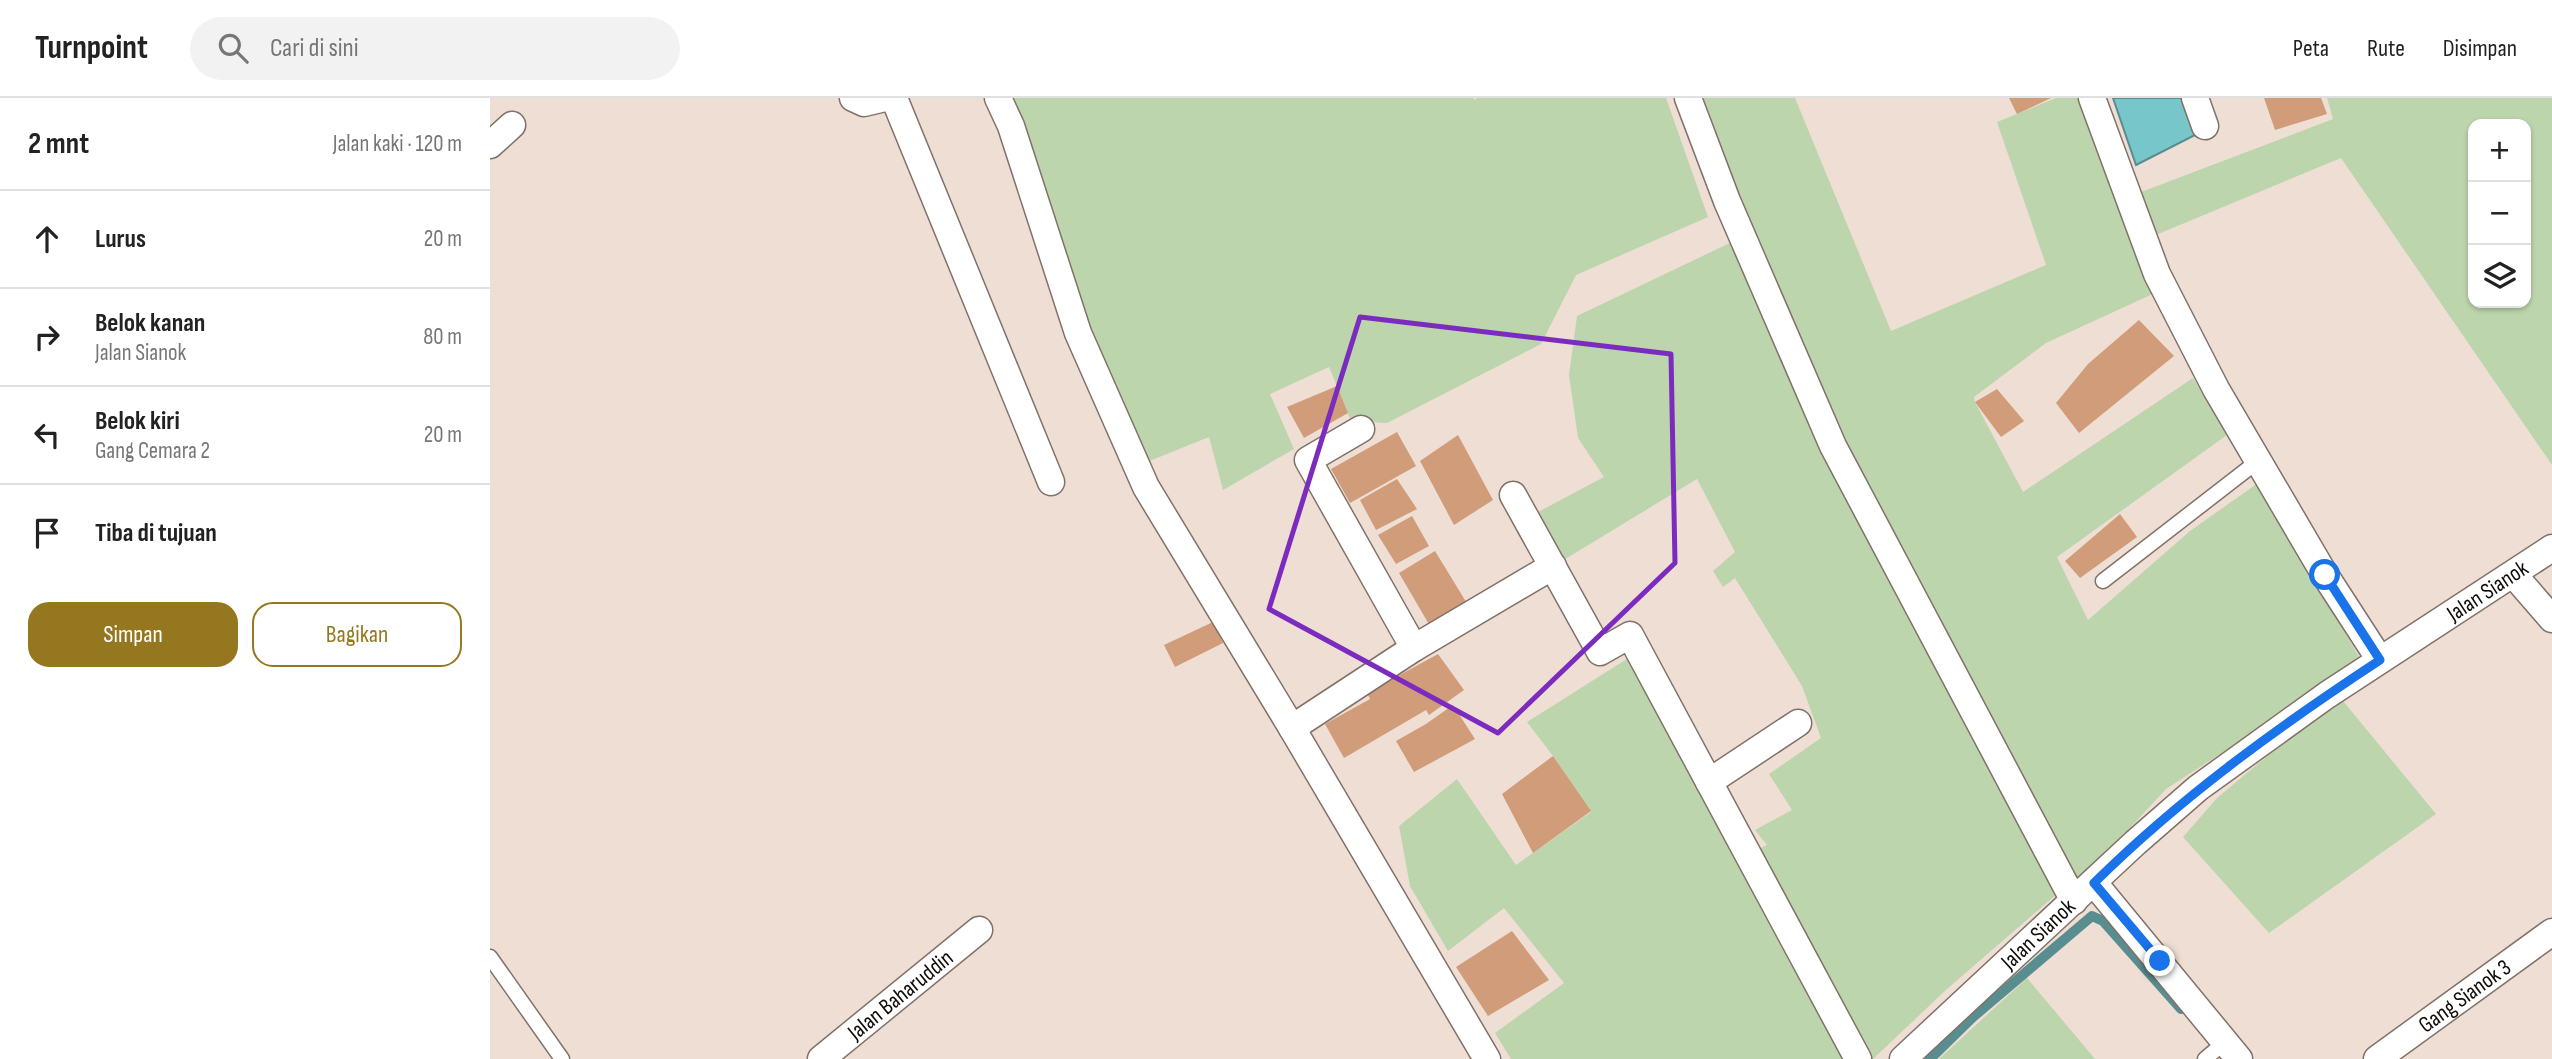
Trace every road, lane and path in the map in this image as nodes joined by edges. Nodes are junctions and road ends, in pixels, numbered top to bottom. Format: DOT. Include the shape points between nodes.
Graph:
graph roads {
  1 [pos="853,98"];
  2 [pos="885,98"];
  3 [pos="894,98"];
  4 [pos="998,98"];
  5 [pos="1688,98"];
  6 [pos="2092,98"];
  7 [pos="2195,98"];
  8 [pos="512,125"];
  9 [pos="2205,127"];
  10 [pos="490,145"];
  11 [pos="1361,429"];
  12 [pos="2258,461"];
  13 [pos="1051,482"];
  14 [pos="1513,495"];
  15 [pos="2552,548"];
  16 [pos="1553,566"];
  17 [pos="2513,574"];
  18 [pos="2103,581"];
  19 [pos="2552,619"];
  20 [pos="1414,648"];
  21 [pos="2380,660"];
  22 [pos="1798,723"];
  23 [pos="1292,728"];
  24 [pos="1709,782"];
  25 [pos="2094,883"];
  26 [pos="2074,901"];
  27 [pos="979,930"];
  28 [pos="2552,932"];
  29 [pos="490,957"];
  30 [pos="2232,1050"];
  31 [pos="562,1059"];
  32 [pos="821,1059"];
  33 [pos="1488,1059"];
  34 [pos="1858,1059"];
  35 [pos="1903,1059"];
  36 [pos="2205,1059"];
  37 [pos="2377,1059"];
  1 -- 2 [label="street" via="872,103"];
  3 -- 13 [label="street"];
  4 -- 23 [label="street" via="1012,126 1078,333 1146,488"];
  5 -- 26 [label="street" via="1727,201 1833,446"];
  6 -- 12 [label="street" via="2157,274"];
  7 -- 9 [label="street"];
  8 -- 10 [label="street"];
  11 -- 20 [label="street" via="1308,460"];
  12 -- 18 [label="lane"];
  12 -- 21 [label="street"];
  14 -- 16 [label="street"];
  15 -- 17 [label="street, Jalan Sianok"];
  16 -- 20 [label="street"];
  16 -- 24 [label="street" via="1600,652 1630,635"];
  17 -- 19 [label="street"];
  17 -- 21 [label="street, Jalan Sianok"];
  20 -- 23 [label="street"];
  21 -- 25 [label="street, Jalan Sianok" via="2198,788"];
  22 -- 24 [label="street"];
  23 -- 33 [label="street"];
  24 -- 34 [label="street"];
  25 -- 26 [label="street, Jalan Sianok"];
  25 -- 30 [label="street"];
  26 -- 35 [label="street, Jalan Sianok"];
  27 -- 32 [label="street, Jalan Baharuddin"];
  28 -- 37 [label="street, Gang Sianok 3"];
  29 -- 31 [label="lane"];
  30 -- 36 [label="lane"];
}
